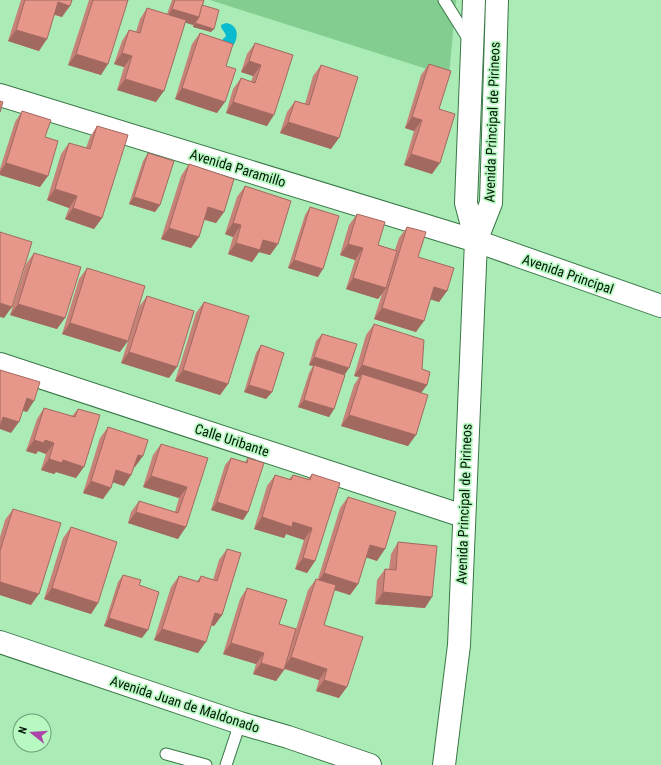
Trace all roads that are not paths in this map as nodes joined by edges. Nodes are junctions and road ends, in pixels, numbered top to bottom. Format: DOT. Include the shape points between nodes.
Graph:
graph roads {
  1 [pos="444,0"];
  2 [pos="474,0"];
  3 [pos="497,0"];
  4 [pos="472,44"];
  5 [pos="0,95"];
  6 [pos="476,242"];
  7 [pos="661,306"];
  8 [pos="0,364"];
  9 [pos="463,516"];
  10 [pos="0,642"];
  11 [pos="240,723"];
  12 [pos="166,754"];
  13 [pos="206,765"];
  14 [pos="226,765"];
  15 [pos="370,765"];
  16 [pos="444,765"];
  1 -- 4 [label="lane"];
  2 -- 4 [label="street, Avenida Principal de Pirineos"];
  3 -- 6 [label="street, Avenida Principal de Pirineos" via="492,203"];
  4 -- 6 [label="street, Avenida Principal de Pirineos" via="466,203"];
  5 -- 6 [label="street, Avenida Paramillo"];
  6 -- 7 [label="street, Avenida Principal"];
  6 -- 9 [label="street, Avenida Principal de Pirineos"];
  8 -- 9 [label="street, Calle Uribante"];
  9 -- 16 [label="street, Avenida Principal de Pirineos" via="459,645"];
  10 -- 11 [label="street, Avenida Juan de Maldonado"];
  11 -- 14 [label="lane"];
  11 -- 15 [label="street, Avenida Juan de Maldonado"];
  12 -- 13 [label="lane"];
}
